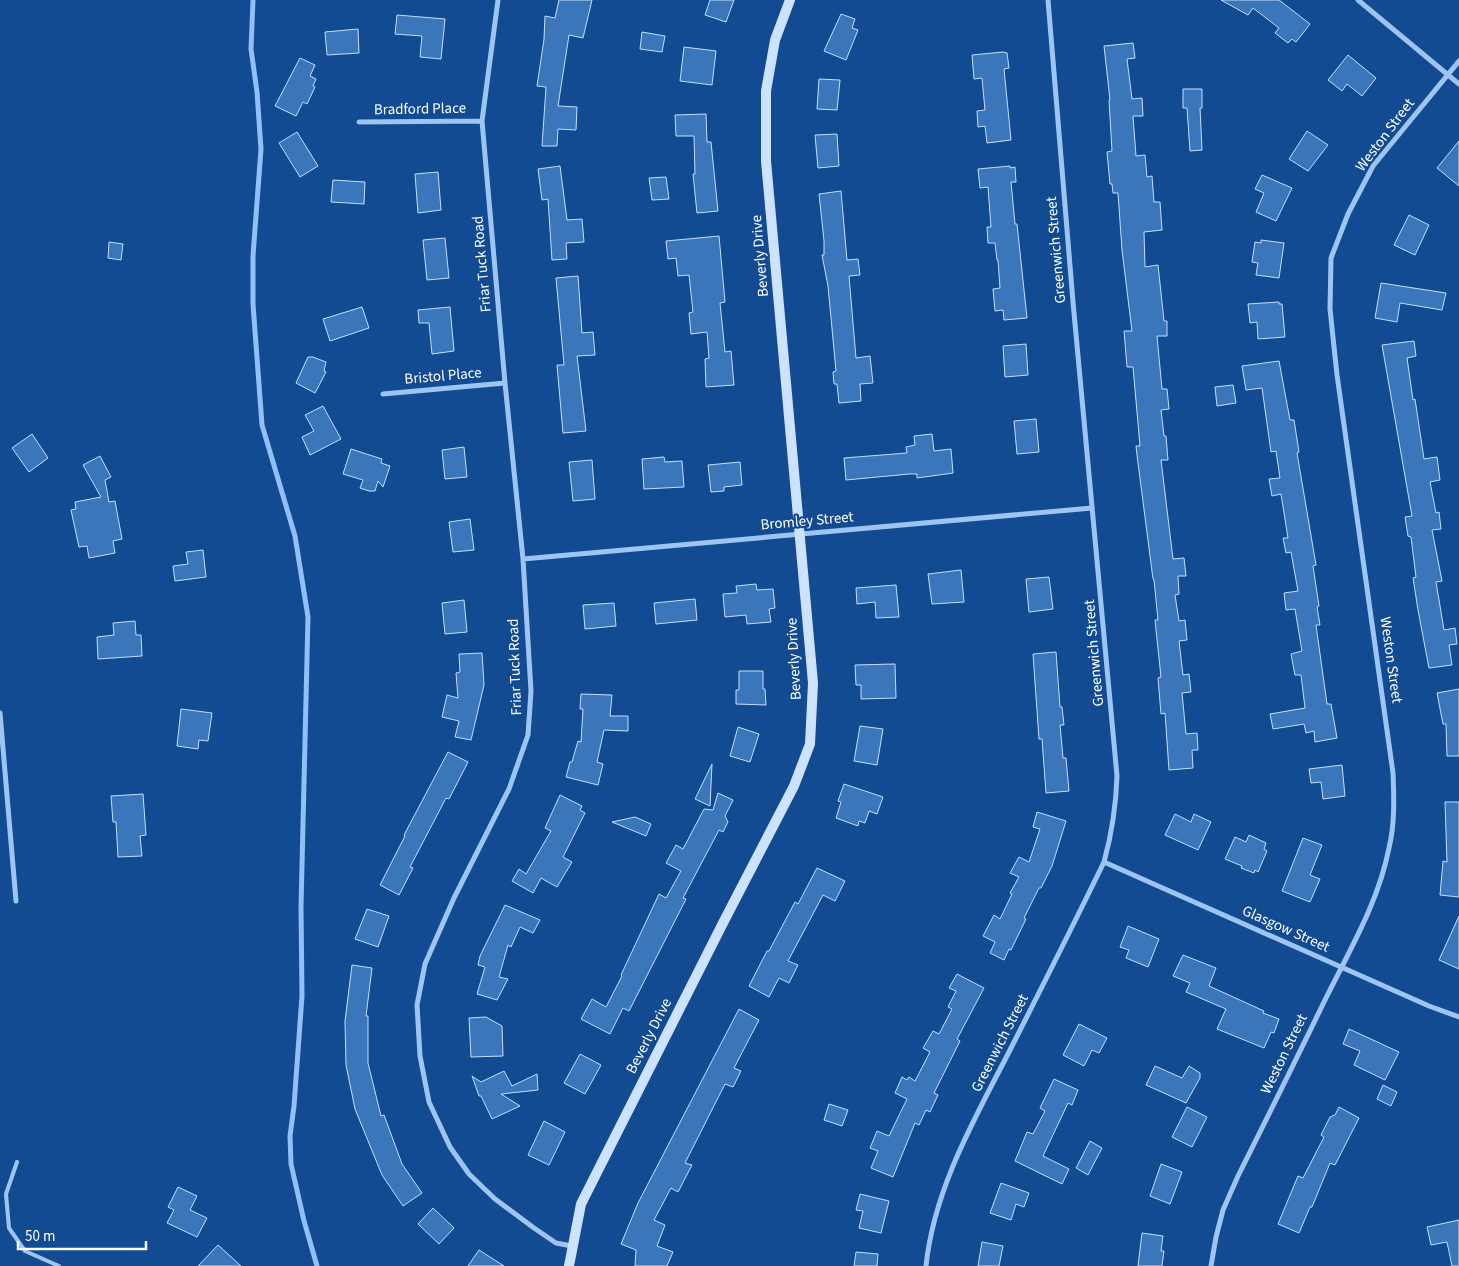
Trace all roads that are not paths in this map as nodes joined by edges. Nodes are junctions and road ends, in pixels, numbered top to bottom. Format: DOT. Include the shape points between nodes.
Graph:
graph roads {
  1 [pos="498,0"];
  2 [pos="790,0"];
  3 [pos="1048,0"];
  4 [pos="1358,0"];
  5 [pos="1459,61"];
  6 [pos="1448,74"];
  7 [pos="1459,84"];
  8 [pos="482,121"];
  9 [pos="358,122"];
  10 [pos="505,383"];
  11 [pos="383,394"];
  12 [pos="1092,508"];
  13 [pos="800,534"];
  14 [pos="523,559"];
  15 [pos="0,713"];
  16 [pos="1104,862"];
  17 [pos="16,901"];
  18 [pos="1341,967"];
  19 [pos="1459,1018"];
  20 [pos="17,1162"];
  21 [pos="572,1246"];
  22 [pos="59,1266"];
  23 [pos="569,1266"];
  24 [pos="926,1266"];
  25 [pos="1211,1266"];
  1 -- 8 [label="street, Friar Tuck Road"];
  2 -- 13 [label="street, Beverly Drive" via="775,40 766,91 766,161"];
  3 -- 12 [label="street, Greenwich Street"];
  4 -- 6 [label="street"];
  5 -- 6 [label="street, Weston Street"];
  6 -- 7 [label="street"];
  6 -- 18 [label="street, Weston Street" via="1373,166 1348,214 1331,258 1330,309 1337,375 1394,772 1393,825 1384,871 1364,925"];
  8 -- 9 [label="street, Bradford Place"];
  8 -- 10 [label="street, Friar Tuck Road"];
  10 -- 11 [label="street, Bristol Place"];
  10 -- 14 [label="street, Friar Tuck Road"];
  12 -- 13 [label="street, Bromley Street"];
  12 -- 16 [label="street, Greenwich Street" via="1117,776 1114,818"];
  13 -- 14 [label="street, Bromley Street"];
  13 -- 21 [label="street, Beverly Drive" via="813,683 810,744 794,786 581,1204"];
  14 -- 21 [label="street, Friar Tuck Road" via="531,690 528,735 509,789 424,964 417,1005 420,1056 429,1102 450,1147 469,1174 495,1199 534,1228 556,1243"];
  15 -- 17 [label="street"];
  16 -- 18 [label="street, Glasgow Street"];
  16 -- 24 [label="street, Greenwich Street" via="950,1173 932,1231"];
  18 -- 19 [label="street, Glasgow Street"];
  18 -- 25 [label="street, Weston Street" via="1223,1210"];
  20 -- 22 [label="lane" via="6,1194 9,1228 25,1250"];
  21 -- 23 [label="street, Beverly Drive"];
}
